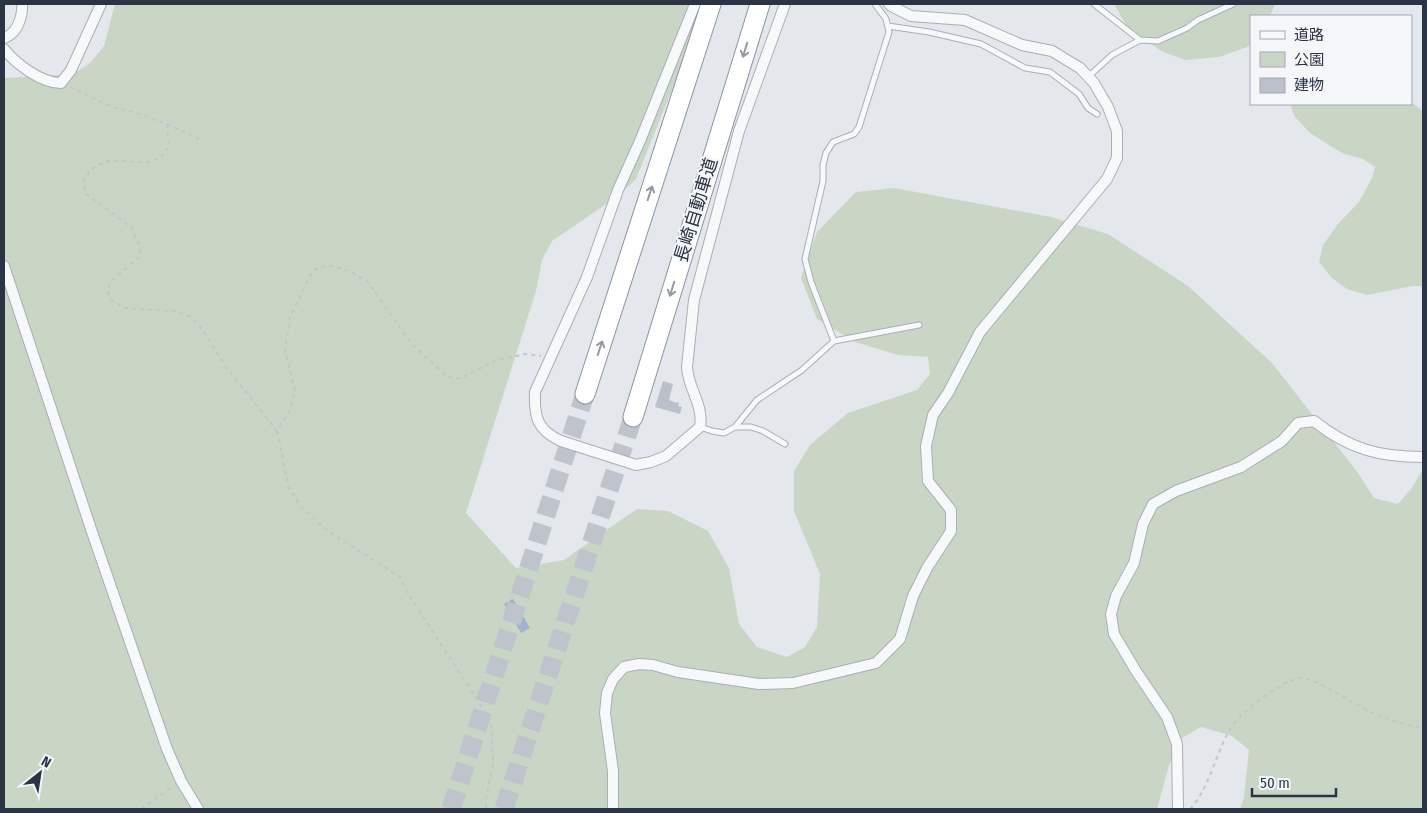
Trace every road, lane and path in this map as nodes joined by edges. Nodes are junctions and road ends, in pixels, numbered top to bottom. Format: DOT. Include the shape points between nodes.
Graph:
graph roads {
  1 [pos="22,4"];
  2 [pos="100,4"];
  3 [pos="695,4"];
  4 [pos="711,4"];
  5 [pos="760,4"];
  6 [pos="785,4"];
  7 [pos="875,4"];
  8 [pos="889,4"];
  9 [pos="1094,4"];
  10 [pos="1233,4"];
  11 [pos="888,26"];
  12 [pos="4,38"];
  13 [pos="1140,40"];
  14 [pos="4,49"];
  15 [pos="1088,77"];
  16 [pos="61,83"];
  17 [pos="1097,114"];
  18 [pos="167,124"];
  19 [pos="199,139"];
  20 [pos="4,266"];
  21 [pos="919,325"];
  22 [pos="834,341"];
  23 [pos="550,358"];
  24 [pos="585,394"];
  25 [pos="633,416"];
  26 [pos="700,427"];
  27 [pos="735,427"];
  28 [pos="277,431"];
  29 [pos="785,444"];
  30 [pos="1423,457"];
  31 [pos="1423,728"];
  32 [pos="181,781"];
  33 [pos="141,809"];
  34 [pos="198,809"];
  35 [pos="486,809"];
  36 [pos="613,809"];
  37 [pos="1178,809"];
  38 [pos="1190,809"];
  1 -- 12 [label="street" via="18,24"];
  2 -- 16 [label="street" via="71,70"];
  3 -- 23 [label="street" via="618,190 587,277"];
  24 -- 4 [label="highway, one-way"];
  5 -- 25 [label="highway, 長崎自動車道, one-way"];
  6 -- 26 [label="street" via="739,131 694,300 687,378 700,409"];
  7 -- 11 [label="lane"];
  8 -- 15 [label="street" via="911,16 965,20 1022,44 1052,51 1080,68"];
  9 -- 13 [label="lane"];
  10 -- 13 [label="lane" via="1158,41"];
  11 -- 17 [label="lane" via="981,44 1025,68 1050,72 1079,94 1088,108"];
  11 -- 22 [label="lane" via="889,32 859,127 854,134 833,142 826,153 823,182 804,259"];
  13 -- 15 [label="lane" via="1112,55"];
  14 -- 16 [label="street" via="30,72 53,83"];
  15 -- 36 [label="street" via="1108,107 1117,131 1116,158 1107,179 980,332 933,415 926,446 928,481 951,510 950,530 913,596 900,639 876,663 793,683 759,684 653,665 624,667 613,679 607,693 605,713 613,771"];
  16 -- 18 [label="path" via="112,107"];
  18 -- 19 [label="path"];
  18 -- 28 [label="path" via="169,146 160,158 147,162 108,161 91,169 83,182 87,195 132,228 140,246 139,257 110,282 108,292 112,300 124,308 174,311 190,316"];
  20 -- 32 [label="street" via="92,532"];
  21 -- 22 [label="lane"];
  22 -- 27 [label="lane" via="802,370 757,400"];
  23 -- 26 [label="street" via="535,392 534,406 536,418 550,436 636,465 666,456"];
  23 -- 28 [label="path" via="526,354 496,360 455,379 444,375 410,342 368,282 333,266 318,267 310,276 290,317 285,350 294,391 290,410"];
  26 -- 27 [label="lane" via="724,433"];
  27 -- 29 [label="lane" via="763,431"];
  28 -- 35 [label="path" via="289,489 304,510 328,531 400,577 491,722 493,764"];
  30 -- 37 [label="street" via="1362,450 1330,434 1314,421 1298,423 1282,441 1242,467 1176,491 1153,504 1143,524 1134,563 1116,596 1111,614 1114,634 1167,717 1177,744"];
  31 -- 38 [label="path" via="1368,711 1320,684 1302,678 1282,684 1254,704 1234,725"];
  32 -- 33 [label="path"];
  32 -- 34 [label="street"];
}
